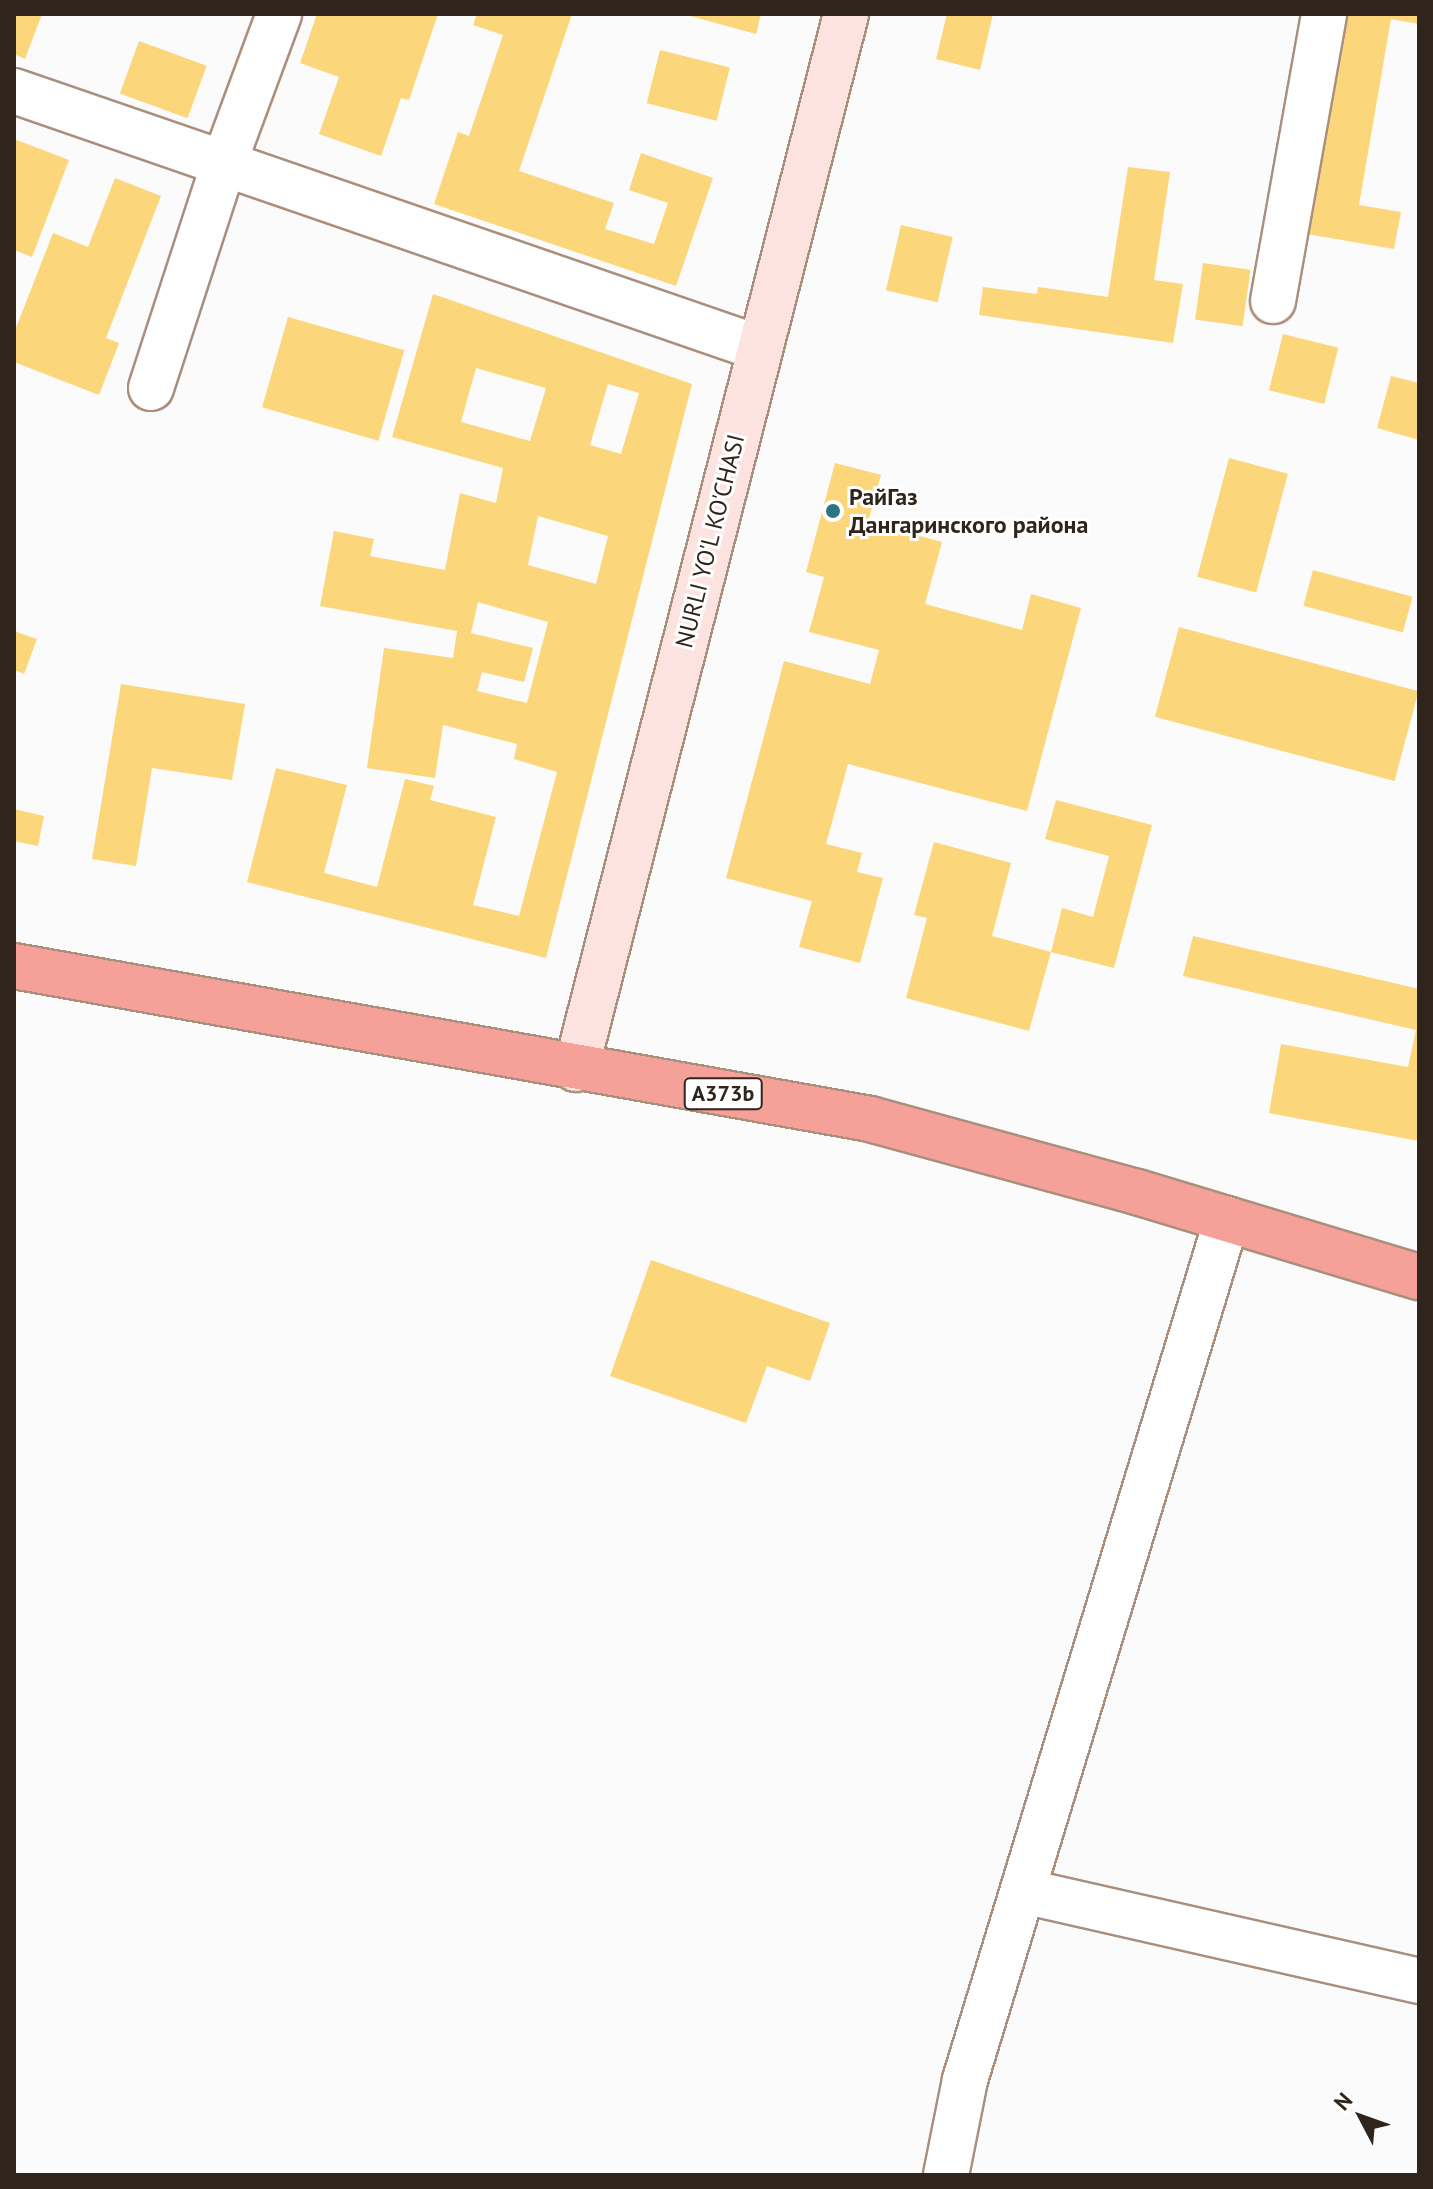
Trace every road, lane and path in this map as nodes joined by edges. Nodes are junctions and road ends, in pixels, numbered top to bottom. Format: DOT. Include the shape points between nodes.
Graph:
graph roads {
  1 [pos="279,14"];
  2 [pos="846,14"];
  3 [pos="1324,14"];
  4 [pos="14,91"];
  5 [pos="224,163"];
  6 [pos="1273,301"];
  7 [pos="759,348"];
  8 [pos="151,388"];
  9 [pos="14,966"];
  10 [pos="576,1069"];
  11 [pos="1227,1219"];
  12 [pos="1419,1277"];
  13 [pos="1023,1891"];
  14 [pos="1419,1981"];
  15 [pos="946,2175"];
  1 -- 5 [label="street"];
  2 -- 7 [label="main road, NURLI YO'L KO'CHASI"];
  3 -- 6 [label="street"];
  4 -- 5 [label="street"];
  5 -- 7 [label="street"];
  5 -- 8 [label="street"];
  7 -- 10 [label="main road, NURLI YO'L KO'CHASI"];
  9 -- 10 [label="highway, A373b"];
  10 -- 11 [label="highway, A373b" via="870,1119"];
  11 -- 12 [label="highway, A373b"];
  11 -- 13 [label="street"];
  13 -- 14 [label="street"];
  13 -- 15 [label="street" via="965,2080"];
}
